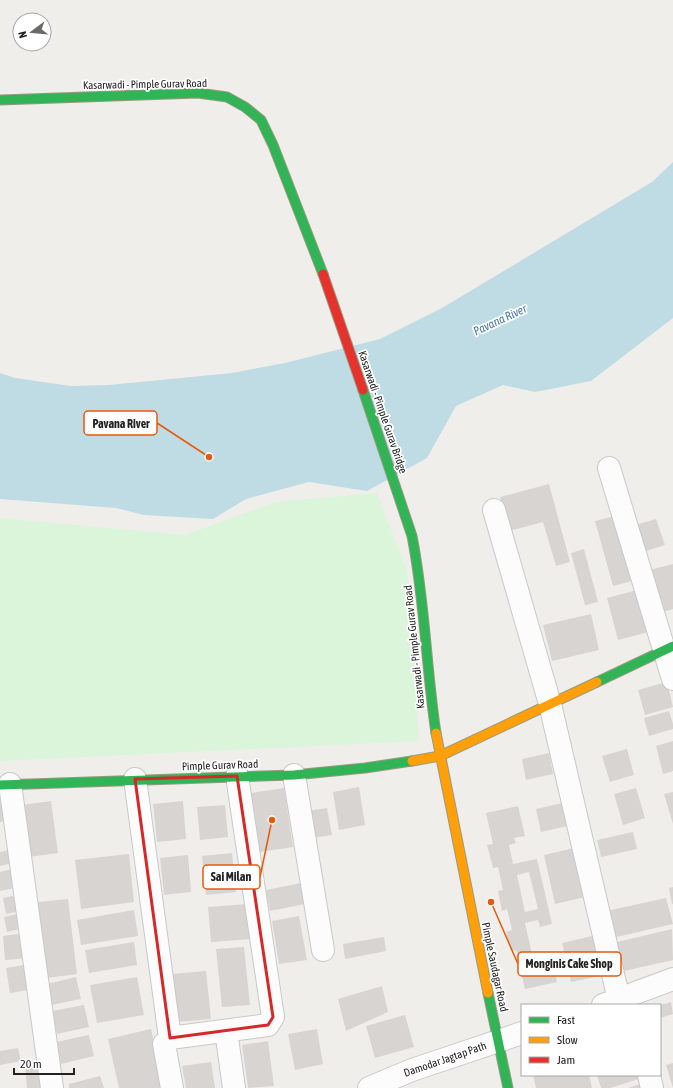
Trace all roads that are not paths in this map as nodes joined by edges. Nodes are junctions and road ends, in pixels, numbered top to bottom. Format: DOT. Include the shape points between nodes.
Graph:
graph roads {
  1 [pos="0,100"];
  2 [pos="331,296"];
  3 [pos="609,468"];
  4 [pos="494,510"];
  5 [pos="412,536"];
  6 [pos="669,648"];
  7 [pos="673,679"];
  8 [pos="550,704"];
  9 [pos="440,756"];
  10 [pos="294,775"];
  11 [pos="237,776"];
  12 [pos="134,780"];
  13 [pos="5,785"];
  14 [pos="323,950"];
  15 [pos="673,979"];
  16 [pos="619,1002"];
  17 [pos="226,1031"];
  18 [pos="521,1033"];
  19 [pos="498,1041"];
  20 [pos="164,1044"];
  21 [pos="649,1076"];
  22 [pos="413,1079"];
  23 [pos="52,1088"];
  24 [pos="172,1088"];
  25 [pos="234,1088"];
  26 [pos="369,1088"];
  27 [pos="508,1088"];
  28 [pos="652,1088"];
  1 -- 2 [label="street, Kasarwadi - Pimple Gurav Road" via="198,93 227,96 261,120"];
  2 -- 5 [label="street, Kasarwadi - Pimple Gurav Bridge"];
  3 -- 6 [label="street"];
  4 -- 8 [label="street"];
  5 -- 9 [label="street, Kasarwadi - Pimple Gurav Road"];
  6 -- 7 [label="street"];
  6 -- 8 [label="street, Pimple Gurav Road"];
  8 -- 9 [label="street, Pimple Gurav Road"];
  8 -- 16 [label="street"];
  9 -- 10 [label="street, Pimple Gurav Road" via="365,768"];
  9 -- 19 [label="street, Pimple Saudagar Road"];
  10 -- 11 [label="street, Pimple Gurav Road"];
  10 -- 14 [label="street"];
  11 -- 12 [label="street, Pimple Gurav Road"];
  11 -- 17 [label="street" via="273,1017 268,1025"];
  12 -- 13 [label="street, Pimple Gurav Road"];
  12 -- 17 [label="street" via="170,1038"];
  13 -- 23 [label="street"];
  15 -- 16 [label="street"];
  17 -- 25 [label="street"];
  18 -- 19 [label="street, Damodar Jagtap Path"];
  19 -- 22 [label="street, Damodar Jagtap Path"];
  19 -- 27 [label="street, Pimple Saudagar Road"];
  20 -- 24 [label="street"];
  21 -- 28 [label="street"];
  22 -- 26 [label="street, Damodar Jagtap Path"];
}
